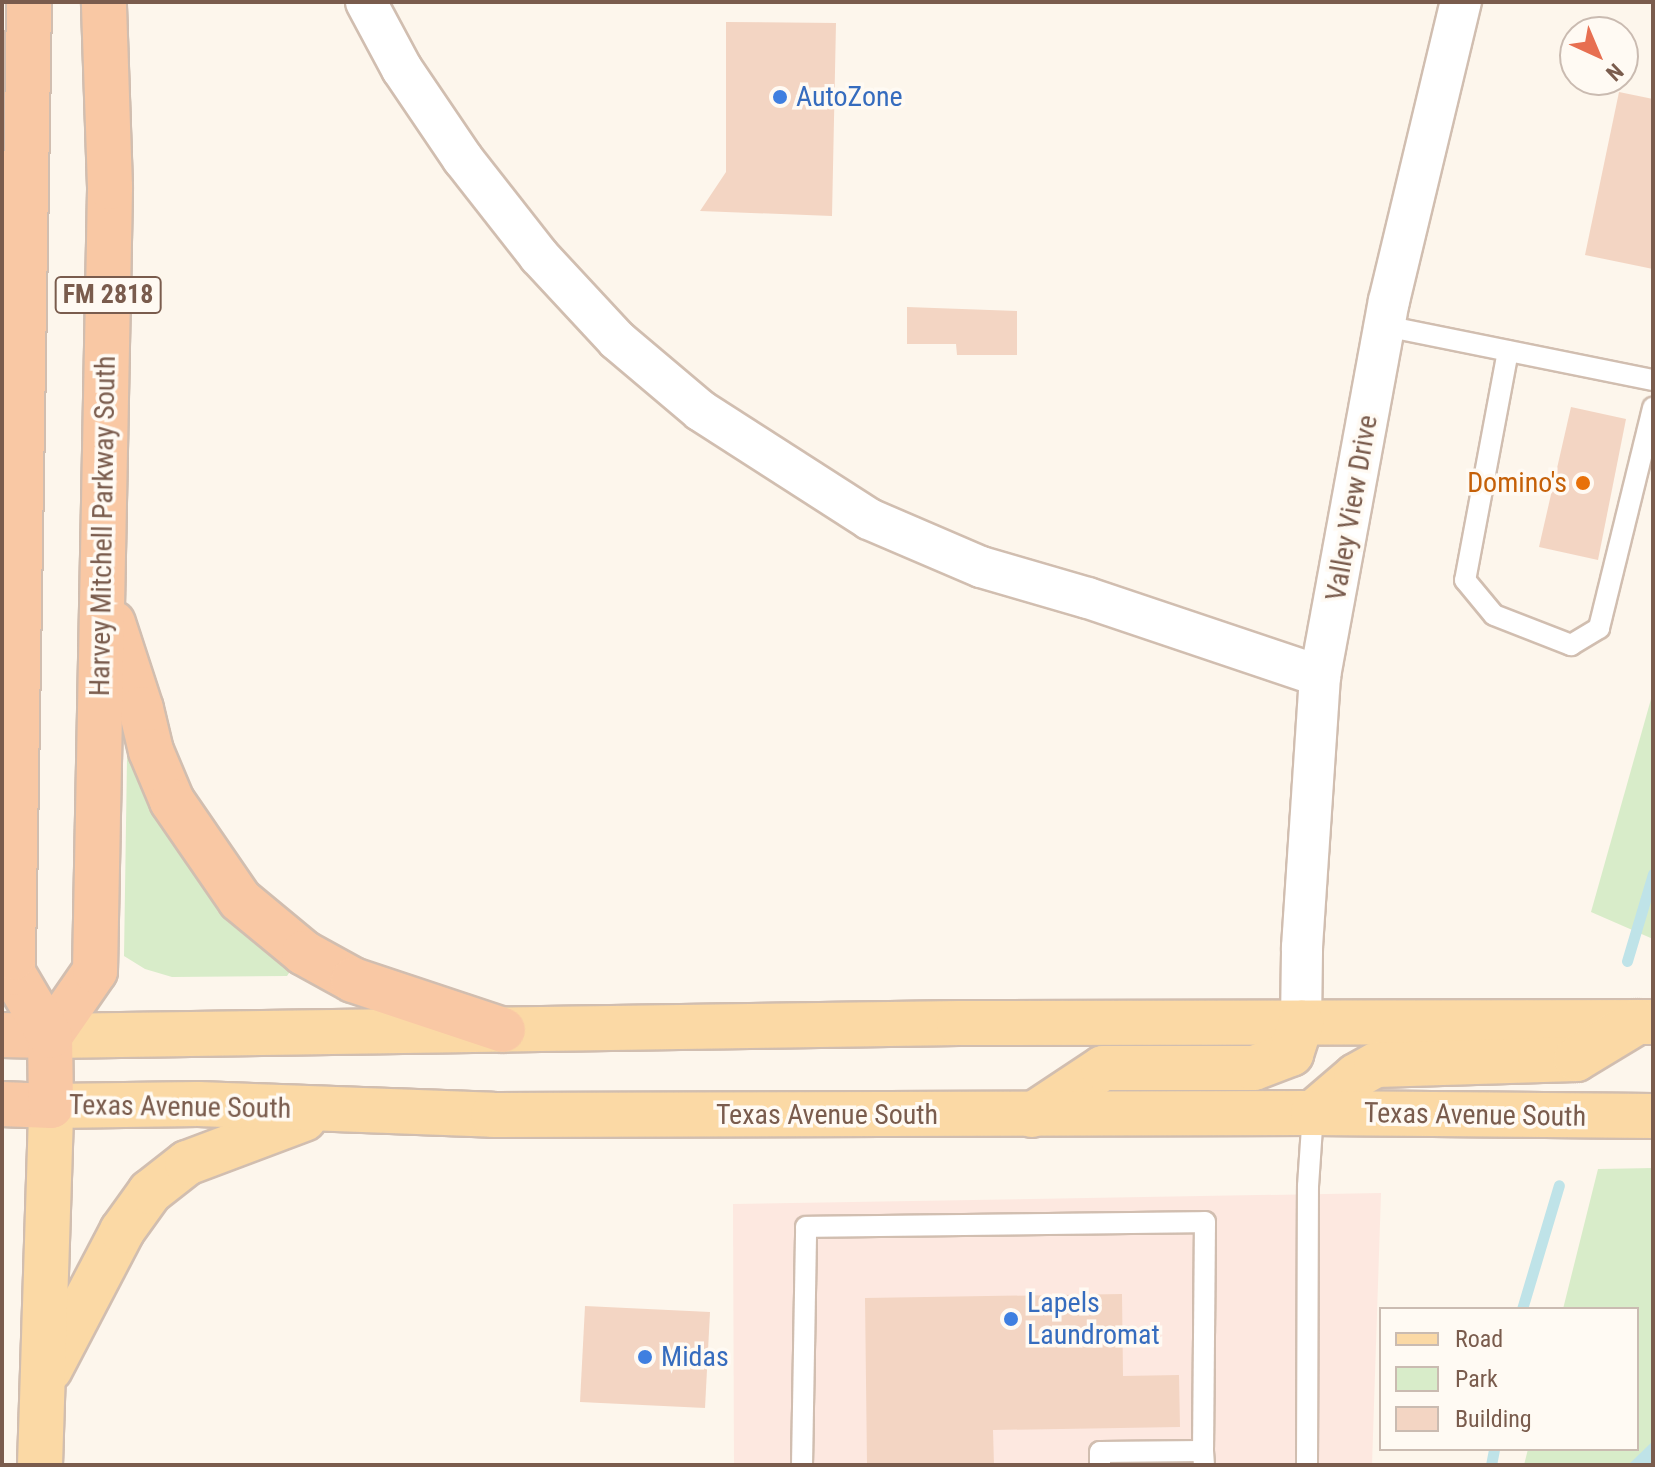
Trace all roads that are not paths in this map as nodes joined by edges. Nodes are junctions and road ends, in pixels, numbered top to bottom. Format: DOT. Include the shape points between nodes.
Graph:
graph roads {
  1 [pos="29,2"];
  2 [pos="104,2"];
  3 [pos="366,2"];
  4 [pos="1461,2"];
  5 [pos="1385,326"];
  6 [pos="1508,351"];
  7 [pos="1653,380"];
  8 [pos="1653,408"];
  9 [pos="101,589"];
  10 [pos="1320,676"];
  11 [pos="16,683"];
  12 [pos="2,736"];
  13 [pos="1645,1022"];
  14 [pos="1301,1023"];
  15 [pos="503,1030"];
  16 [pos="2,1035"];
  17 [pos="50,1036"];
  18 [pos="2,1104"];
  19 [pos="51,1106"];
  20 [pos="330,1109"];
  21 [pos="1313,1113"];
  22 [pos="1032,1115"];
  23 [pos="1653,1116"];
  24 [pos="45,1378"];
  25 [pos="1204,1458"];
  26 [pos="40,1465"];
  27 [pos="802,1465"];
  28 [pos="1100,1465"];
  29 [pos="1307,1465"];
  1 -- 11 [label="highway, FM 2818"];
  2 -- 9 [label="highway, Harvey Mitchell Parkway South / FM 2818" via="110,187"];
  3 -- 10 [label="street" via="402,69 455,147 539,256 617,340 701,411 869,519 981,567"];
  4 -- 5 [label="street, Valley View Drive"];
  5 -- 6 [label="lane"];
  5 -- 10 [label="street, Valley View Drive"];
  6 -- 7 [label="lane"];
  6 -- 8 [label="lane" via="1465,580 1494,615 1571,645 1599,628"];
  9 -- 15 [label="highway" via="151,751 172,801 240,900 304,953 353,980"];
  9 -- 17 [label="highway, Harvey Mitchell Parkway South / FM 2818" via="95,971"];
  10 -- 14 [label="street, Valley View Drive"];
  11 -- 12 [label="highway"];
  11 -- 17 [label="highway, FM 2818" via="13,973"];
  13 -- 14 [label="main road"];
  13 -- 21 [label="main road" via="1576,1059 1376,1065"];
  14 -- 15 [label="main road"];
  14 -- 22 [label="main road" via="1291,1054 1254,1068 1103,1068"];
  15 -- 17 [label="main road"];
  16 -- 17 [label="highway"];
  17 -- 19 [label="highway, FM 2818"];
  18 -- 19 [label="highway, Texas Avenue South"];
  19 -- 20 [label="main road, Texas Avenue South"];
  19 -- 24 [label="main road, FM 2818"];
  20 -- 22 [label="main road, Texas Avenue South" via="493,1115"];
  20 -- 24 [label="main road" via="187,1163 150,1192 122,1231"];
  21 -- 22 [label="main road, Texas Avenue South"];
  21 -- 23 [label="main road, Texas Avenue South"];
  21 -- 29 [label="lane"];
  24 -- 26 [label="main road, FM 2818"];
  25 -- 27 [label="lane" via="1205,1222 806,1227"];
  25 -- 28 [label="lane" via="1100,1452"];
}
